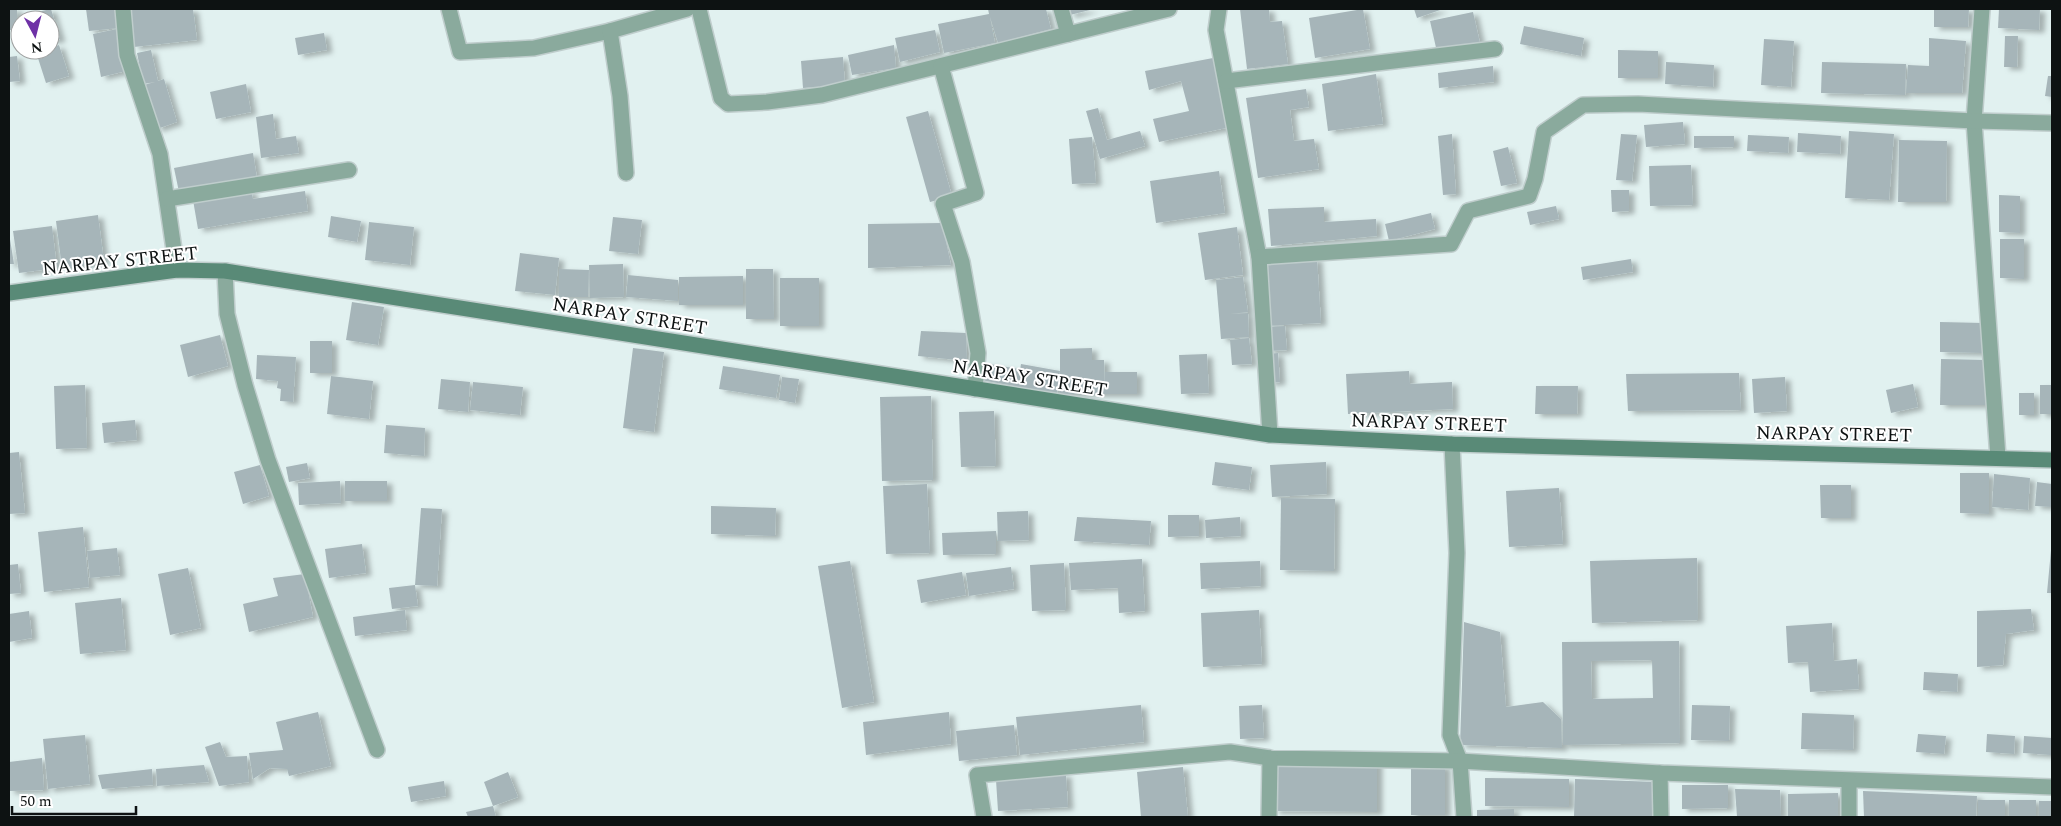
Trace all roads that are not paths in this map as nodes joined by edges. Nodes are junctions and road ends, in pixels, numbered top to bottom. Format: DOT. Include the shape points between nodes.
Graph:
graph roads {
  1 [pos="123,9"];
  2 [pos="449,9"];
  3 [pos="687,9"];
  4 [pos="699,9"];
  5 [pos="1061,9"];
  6 [pos="1168,9"];
  7 [pos="1219,9"];
  8 [pos="1982,9"];
  9 [pos="610,31"];
  10 [pos="1068,34"];
  11 [pos="1495,49"];
  12 [pos="940,66"];
  13 [pos="1226,81"];
  14 [pos="1974,122"];
  15 [pos="2052,124"];
  16 [pos="349,170"];
  17 [pos="626,173"];
  18 [pos="167,199"];
  19 [pos="1260,257"];
  20 [pos="177,270"];
  21 [pos="225,272"];
  22 [pos="9,292"];
  23 [pos="975,389"];
  24 [pos="1270,435"];
  25 [pos="1452,444"];
  26 [pos="1998,457"];
  27 [pos="2052,460"];
  28 [pos="377,750"];
  29 [pos="1270,758"];
  30 [pos="1460,761"];
  31 [pos="1660,774"];
  32 [pos="1849,781"];
  33 [pos="2052,787"];
  34 [pos="984,817"];
  35 [pos="1269,817"];
  36 [pos="1464,817"];
  37 [pos="1661,817"];
  38 [pos="1849,817"];
  1 -- 18 [label="street" via="127,55 160,154"];
  2 -- 9 [label="street" via="460,52 534,48"];
  3 -- 9 [label="street"];
  4 -- 12 [label="street" via="720,98 728,104 822,95"];
  5 -- 10 [label="street"];
  6 -- 10 [label="street"];
  7 -- 13 [label="street" via="1216,30"];
  8 -- 14 [label="street"];
  9 -- 17 [label="street" via="620,96"];
  10 -- 12 [label="street"];
  11 -- 13 [label="street"];
  12 -- 23 [label="street" via="976,193 943,204 962,262 978,353"];
  13 -- 19 [label="street"];
  14 -- 15 [label="street"];
  14 -- 19 [label="street" via="1638,104 1583,105 1544,132 1529,196 1468,210 1451,244"];
  14 -- 26 [label="street"];
  16 -- 18 [label="street"];
  18 -- 20 [label="street"];
  19 -- 24 [label="street"];
  20 -- 21 [label="main road, NARPAY STREET"];
  20 -- 22 [label="main road, NARPAY STREET"];
  21 -- 23 [label="main road, NARPAY STREET"];
  21 -- 28 [label="street" via="227,314 244,385 268,460"];
  23 -- 24 [label="main road, NARPAY STREET"];
  24 -- 25 [label="main road, NARPAY STREET"];
  25 -- 26 [label="main road, NARPAY STREET"];
  25 -- 30 [label="street" via="1457,553 1450,735"];
  26 -- 27 [label="main road, NARPAY STREET"];
  29 -- 30 [label="street"];
  29 -- 34 [label="street" via="1230,752 978,775"];
  29 -- 35 [label="street"];
  30 -- 31 [label="street"];
  30 -- 36 [label="street"];
  31 -- 32 [label="street"];
  31 -- 37 [label="street"];
  32 -- 33 [label="street"];
  32 -- 38 [label="street"];
}
